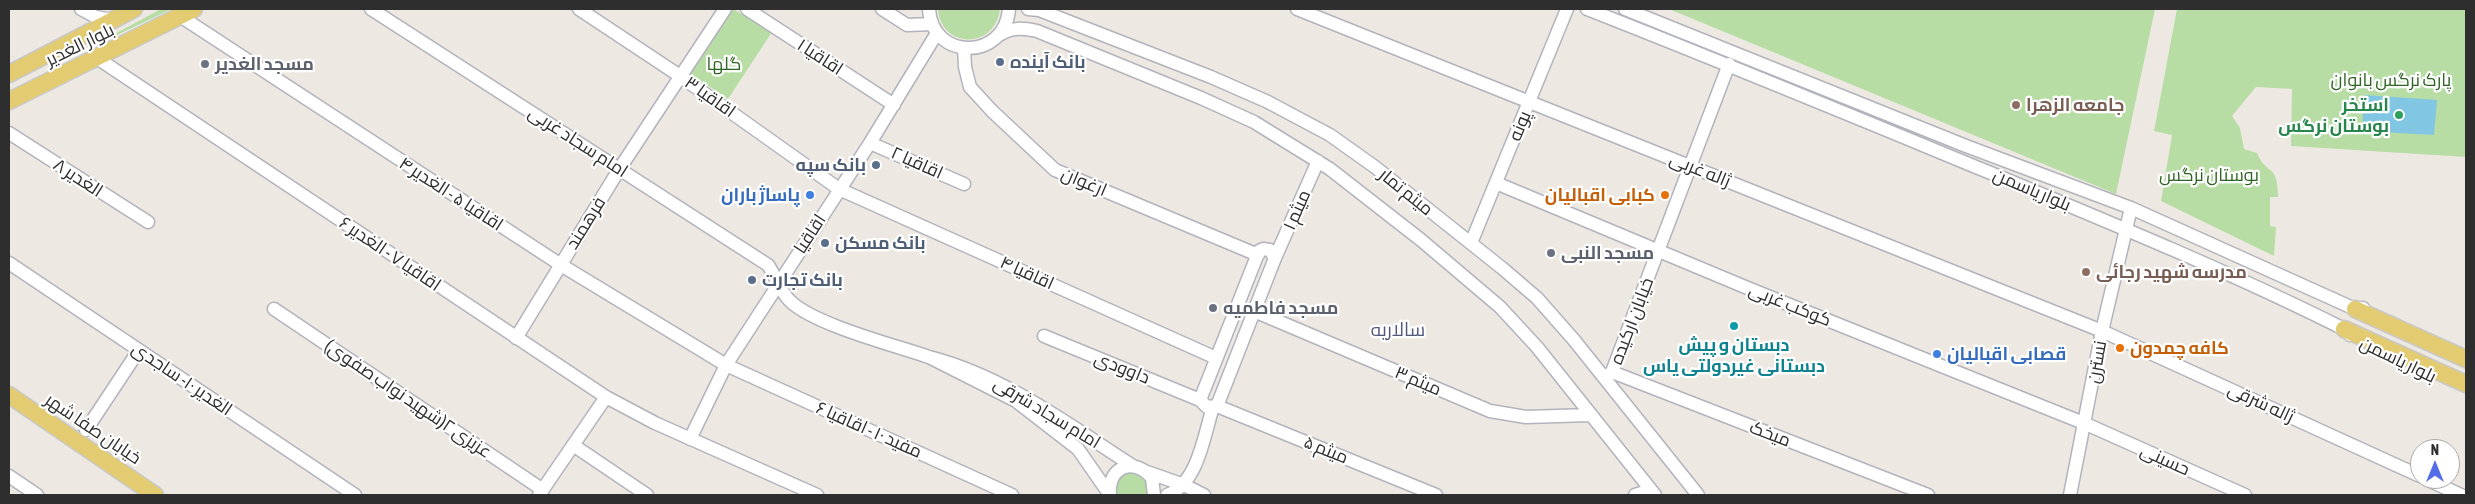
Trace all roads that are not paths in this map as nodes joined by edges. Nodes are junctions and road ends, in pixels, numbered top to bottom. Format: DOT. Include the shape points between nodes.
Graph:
graph roads {
  1 [pos="82,9"];
  2 [pos="134,9"];
  3 [pos="372,9"];
  4 [pos="579,9"];
  5 [pos="725,9"];
  6 [pos="747,9"];
  7 [pos="882,9"];
  8 [pos="929,9"];
  9 [pos="1009,9"];
  10 [pos="1028,9"];
  11 [pos="1297,9"];
  12 [pos="1566,9"];
  13 [pos="1588,9"];
  14 [pos="1625,9"];
  15 [pos="187,13"];
  16 [pos="112,20"];
  17 [pos="934,28"];
  18 [pos="999,35"];
  19 [pos="964,48"];
  20 [pos="97,58"];
  21 [pos="1729,64"];
  22 [pos="9,74"];
  23 [pos="680,76"];
  24 [pos="1530,101"];
  25 [pos="9,102"];
  26 [pos="894,105"];
  27 [pos="9,133"];
  28 [pos="870,142"];
  29 [pos="1318,161"];
  30 [pos="1691,166"];
  31 [pos="620,168"];
  32 [pos="1496,182"];
  33 [pos="964,184"];
  34 [pos="839,189"];
  35 [pos="2131,208"];
  36 [pos="148,222"];
  37 [pos="2126,229"];
  38 [pos="1471,243"];
  39 [pos="1660,250"];
  40 [pos="1258,255"];
  41 [pos="1275,258"];
  42 [pos="9,263"];
  43 [pos="560,265"];
  44 [pos="778,282"];
  45 [pos="274,309"];
  46 [pos="2355,309"];
  47 [pos="1254,312"];
  48 [pos="2344,329"];
  49 [pos="2102,331"];
  50 [pos="1044,336"];
  51 [pos="516,338"];
  52 [pos="139,350"];
  53 [pos="2466,351"];
  54 [pos="929,357"];
  55 [pos="1216,358"];
  56 [pos="2466,359"];
  57 [pos="726,365"];
  58 [pos="1608,375"];
  59 [pos="2466,384"];
  60 [pos="2466,393"];
  61 [pos="9,395"];
  62 [pos="606,397"];
  63 [pos="1200,400"];
  64 [pos="1215,407"];
  65 [pos="1590,415"];
  66 [pos="2086,424"];
  67 [pos="86,430"];
  68 [pos="690,439"];
  69 [pos="573,445"];
  70 [pos="1133,466"];
  71 [pos="2410,471"];
  72 [pos="1147,472"];
  73 [pos="9,476"];
  74 [pos="1184,485"];
  75 [pos="2448,489"];
  76 [pos="541,493"];
  77 [pos="1653,493"];
  78 [pos="37,495"];
  79 [pos="155,495"];
  80 [pos="355,495"];
  81 [pos="647,495"];
  82 [pos="818,495"];
  83 [pos="1012,495"];
  84 [pos="1110,495"];
  85 [pos="1154,495"];
  86 [pos="1167,495"];
  87 [pos="1204,495"];
  88 [pos="1436,495"];
  89 [pos="1635,495"];
  90 [pos="1698,495"];
  91 [pos="1928,495"];
  92 [pos="2070,495"];
  93 [pos="2245,495"];
  94 [pos="2461,495"];
  1 -- 16 [label="street" via="96,17"];
  2 -- 16 [label="main road, بلوار الغدیر"];
  3 -- 31 [label="street, امام سجاد غربی"];
  4 -- 23 [label="street, اقاقیا ۳"];
  5 -- 23 [label="street, فرهمند"];
  6 -- 26 [label="street, اقاقیا ۱"];
  7 -- 17 [label="street" via="907,25"];
  8 -- 17 [label="street"];
  9 -- 18 [label="street"];
  10 -- 38 [label="street, میثم تمار" via="1039,10 1211,77 1298,117 1375,167"];
  11 -- 24 [label="street, ژاله غربی"];
  12 -- 24 [label="street, پونه"];
  13 -- 21 [label="street, بلوار یاسمن"];
  14 -- 35 [label="street, بلوار یاسمن" via="1966,146"];
  15 -- 20 [label="main road, بلوار الغدیر"];
  15 -- 43 [label="street, اقاقیا ۵ - الغدیر ۴"];
  16 -- 22 [label="main road, بلوار الغدیر"];
  17 -- 19 [label="street" via="950,44"];
  17 -- 26 [label="street, اقاقیا"];
  18 -- 19 [label="street, میثم تمار" via="984,46"];
  18 -- 29 [label="street, میثم تمار" via="1023,28 1037,31 1245,118"];
  19 -- 40 [label="street, ارغوان" via="970,87 1055,170"];
  20 -- 25 [label="main road, بلوار الغدیر"];
  20 -- 51 [label="street, اقاقیا ۷ - الغدیر ۶"];
  21 -- 30 [label="street, خیابان ارکیده"];
  21 -- 37 [label="street, بلوار یاسمن"];
  23 -- 31 [label="street, فرهمند"];
  23 -- 34 [label="street, اقاقیا ۳"];
  24 -- 30 [label="street, ژاله غربی"];
  24 -- 32 [label="street, پونه"];
  26 -- 28 [label="street, اقاقیا"];
  27 -- 36 [label="street, الغدیر ۸"];
  28 -- 33 [label="street, اقاقیا ۲"];
  28 -- 34 [label="street, اقاقیا"];
  29 -- 41 [label="street, میثم ۱"];
  29 -- 65 [label="street, میثم تمار" via="1421,240 1500,307 1537,347"];
  30 -- 39 [label="street, خیابان ارکیده"];
  30 -- 49 [label="street, ژاله غربی"];
  31 -- 43 [label="street, فرهمند"];
  31 -- 44 [label="street, امام سجاد غربی" via="768,266"];
  32 -- 38 [label="street, پونه"];
  32 -- 39 [label="street, کوکب غربی"];
  34 -- 44 [label="street, اقاقیا"];
  34 -- 55 [label="street, اقاقیا ۴"];
  35 -- 37 [label="street, نسترن"];
  35 -- 46 [label="street, بلوار یاسمن"];
  37 -- 48 [label="street, بلوار یاسمن" via="2220,269"];
  37 -- 49 [label="street, نسترن"];
  38 -- 58 [label="street, میثم تمار" via="1537,298"];
  39 -- 58 [label="street, خیابان ارکیده"];
  39 -- 66 [label="street, کوکب غربی"];
  40 -- 41 [label="street, ارغوان" via="1267,249"];
  40 -- 55 [label="street"];
  41 -- 47 [label="street, میثم ۱"];
  42 -- 52 [label="street, الغدیر ۱۰- ساجدی"];
  43 -- 51 [label="street, فرهمند"];
  43 -- 57 [label="street, اقاقیا ۵ - الغدیر ۴"];
  44 -- 54 [label="street, امام سجاد شرقی" via="793,303 818,318"];
  44 -- 57 [label="street, اقاقیا"];
  45 -- 76 [label="street, عزیزی ۲(شهید نواب صفوی)"];
  46 -- 53 [label="street, بلوار یاسمن" via="2370,308"];
  46 -- 56 [label="main road"];
  47 -- 64 [label="street, میثم ۱"];
  47 -- 65 [label="street, میثم ۳" via="1490,411 1526,417"];
  48 -- 59 [label="main road"];
  48 -- 60 [label="street, بلوار یاسمن" via="2355,341"];
  49 -- 66 [label="street, نسترن"];
  49 -- 71 [label="street, ژاله شرقی"];
  50 -- 63 [label="street, داوودی"];
  51 -- 62 [label="street, اقاقیا ۷ - الغدیر ۶"];
  52 -- 67 [label="street"];
  52 -- 80 [label="street, الغدیر ۱۰- ساجدی"];
  54 -- 70 [label="street, امام سجاد شرقی" via="952,363 1009,388"];
  54 -- 84 [label="street, امام سجاد شرقی" via="1016,401 1078,449"];
  55 -- 63 [label="street"];
  57 -- 68 [label="street, اقاقیا"];
  57 -- 83 [label="street, مفید ۱۰ - اقاقیا ۶"];
  58 -- 90 [label="street, میثم تمار"];
  58 -- 91 [label="street, میخک"];
  61 -- 79 [label="main road, خیابان صفا شهر"];
  62 -- 68 [label="street, اقاقیا ۷ - الغدیر ۶"];
  62 -- 69 [label="street"];
  63 -- 64 [label="street, داوودی" via="1207,407"];
  64 -- 74 [label="street, میثم ۱"];
  64 -- 88 [label="street, میثم ۵"];
  65 -- 77 [label="street, میثم تمار"];
  66 -- 92 [label="street, نسترن"];
  66 -- 93 [label="street, حسینی"];
  68 -- 82 [label="street, اقاقیا ۷ - الغدیر ۶"];
  69 -- 76 [label="street"];
  69 -- 81 [label="street"];
  70 -- 72 [label="street, امام سجاد شرقی"];
  70 -- 84 [label="street" via="1124,467 1112,478"];
  72 -- 74 [label="street, امام سجاد شرقی"];
  72 -- 85 [label="street" via="1154,486"];
  73 -- 78 [label="street"];
  74 -- 86 [label="street"];
  74 -- 87 [label="street, امام سجاد شرقی"];
  75 -- 94 [label="street"];
  77 -- 89 [label="street"];
}
